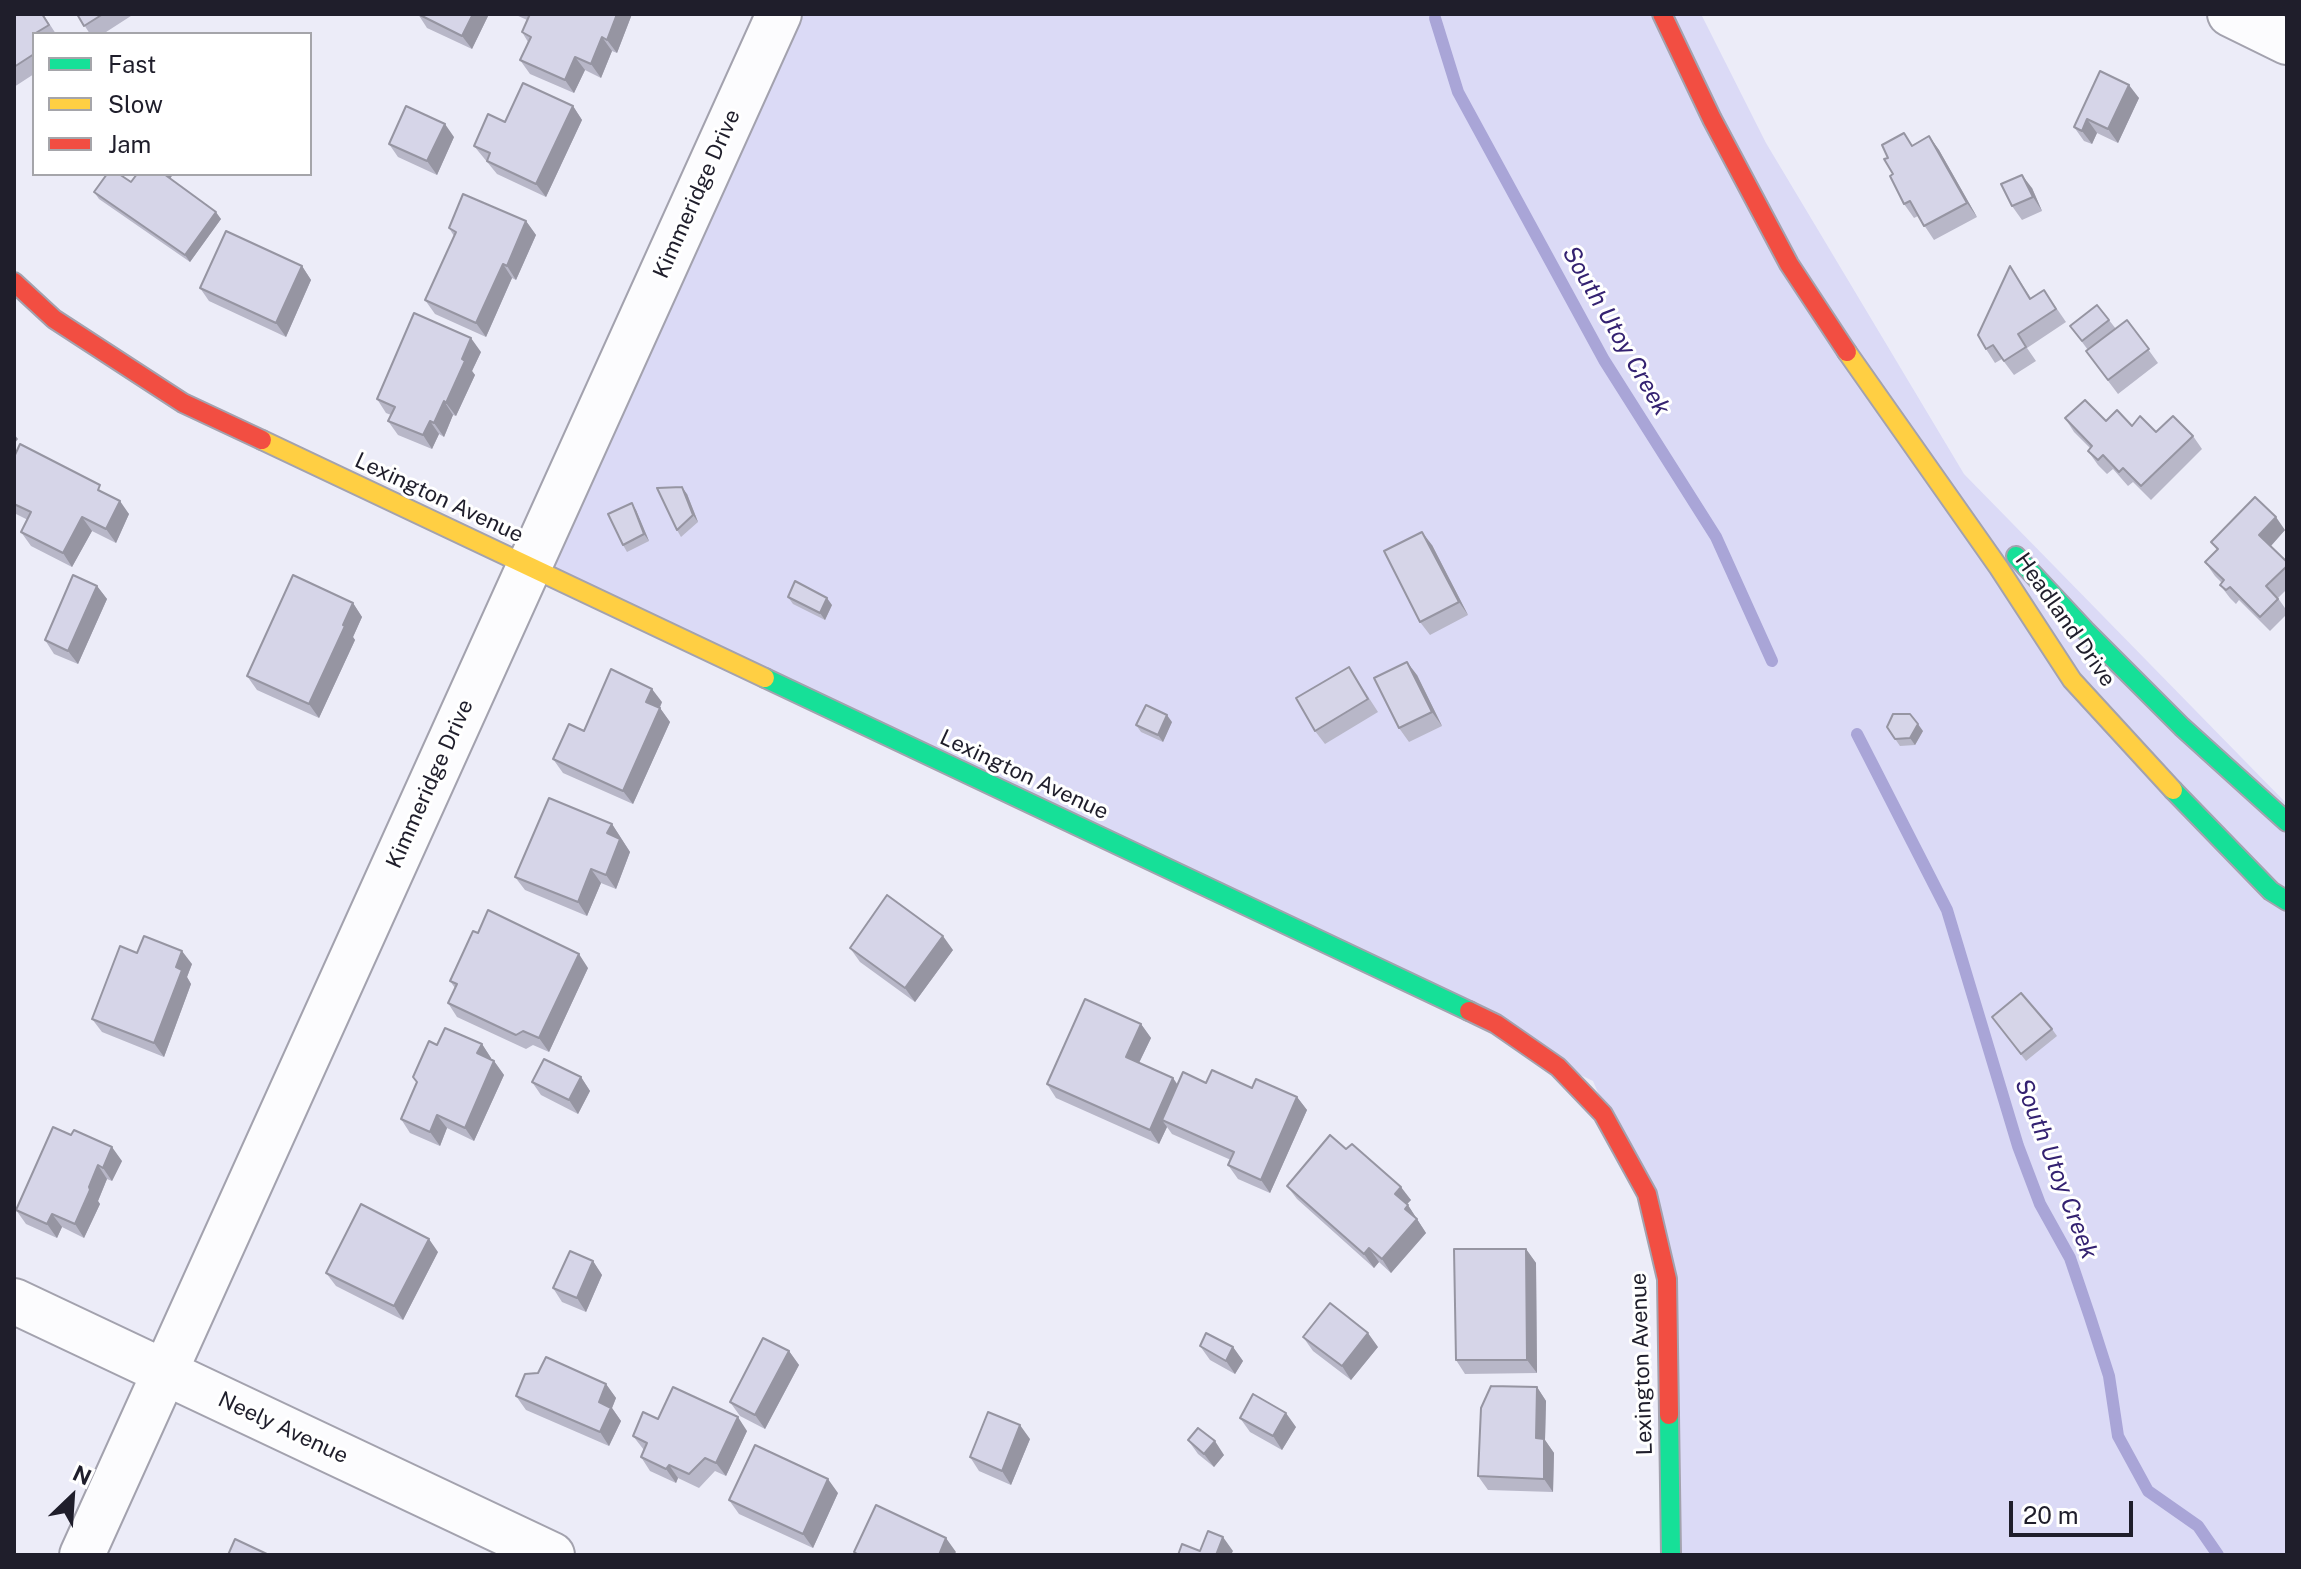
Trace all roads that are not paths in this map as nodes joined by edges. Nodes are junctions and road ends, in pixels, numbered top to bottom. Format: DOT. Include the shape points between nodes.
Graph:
graph roads {
  1 [pos="779,14"];
  2 [pos="1662,14"];
  3 [pos="2230,14"];
  4 [pos="2287,42"];
  5 [pos="14,282"];
  6 [pos="1864,377"];
  7 [pos="529,567"];
  8 [pos="2287,822"];
  9 [pos="2287,901"];
  10 [pos="14,1301"];
  11 [pos="165,1372"];
  12 [pos="82,1555"];
  13 [pos="552,1555"];
  14 [pos="1671,1555"];
  1 -- 7 [label="street, Kimmeridge Drive"];
  2 -- 6 [label="street, Headland Drive" via="1789,264"];
  3 -- 4 [label="street"];
  5 -- 7 [label="street, Lexington Avenue" via="54,319 183,403"];
  6 -- 8 [label="street, Headland Drive" via="1993,531 2085,630"];
  6 -- 9 [label="street, Headland Drive" via="2072,680 2193,811"];
  7 -- 11 [label="street, Kimmeridge Drive"];
  7 -- 14 [label="street, Lexington Avenue" via="1496,1024 1558,1067 1603,1114 1647,1194 1667,1279"];
  10 -- 11 [label="street, Neely Avenue"];
  11 -- 12 [label="street, Kimmeridge Drive"];
  11 -- 13 [label="street, Neely Avenue"];
}
